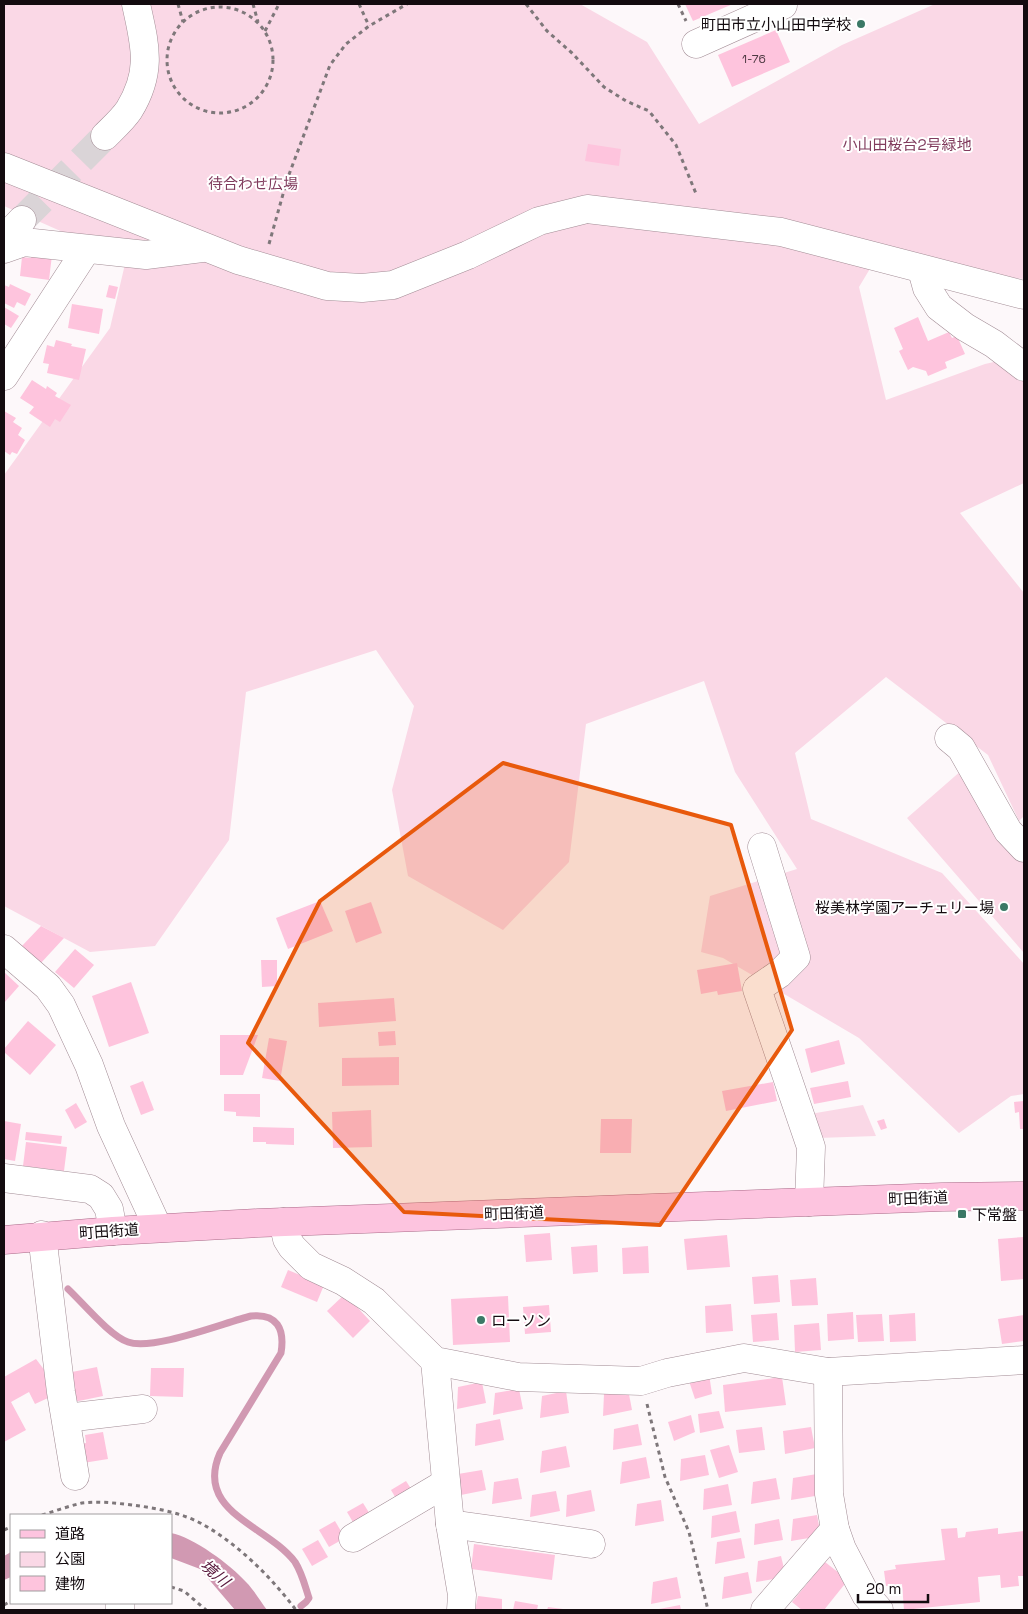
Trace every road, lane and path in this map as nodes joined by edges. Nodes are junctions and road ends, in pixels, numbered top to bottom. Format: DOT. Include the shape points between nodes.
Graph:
graph roads {
  1 [pos="136,4"];
  2 [pos="178,4"];
  3 [pos="253,4"];
  4 [pos="279,4"];
  5 [pos="359,4"];
  6 [pos="406,4"];
  7 [pos="526,4"];
  8 [pos="785,9"];
  9 [pos="183,22"];
  10 [pos="258,23"];
  11 [pos="369,26"];
  12 [pos="265,31"];
  13 [pos="696,44"];
  14 [pos="105,136"];
  15 [pos="4,167"];
  16 [pos="700,204"];
  17 [pos="206,247"];
  18 [pos="268,247"];
  19 [pos="4,249"];
  20 [pos="86,250"];
  21 [pos="922,270"];
  22 [pos="1024,295"];
  23 [pos="1024,367"];
  24 [pos="4,376"];
  25 [pos="949,738"];
  26 [pos="762,847"];
  27 [pos="1024,848"];
  28 [pos="4,949"];
  29 [pos="4,1178"];
  30 [pos="1024,1196"];
  31 [pos="809,1202"];
  32 [pos="283,1222"];
  33 [pos="158,1228"];
  34 [pos="113,1231"];
  35 [pos="42,1235"];
  36 [pos="4,1240"];
  37 [pos="1024,1360"];
  38 [pos="435,1361"];
  39 [pos="828,1372"];
  40 [pos="641,1382"];
  41 [pos="143,1409"];
  42 [pos="66,1418"];
  43 [pos="76,1476"];
  44 [pos="446,1482"];
  45 [pos="45,1514"];
  46 [pos="450,1524"];
  47 [pos="835,1529"];
  48 [pos="353,1538"];
  49 [pos="591,1544"];
  50 [pos="172,1588"];
  51 [pos="206,1610"];
  52 [pos="296,1610"];
  53 [pos="461,1610"];
  54 [pos="708,1610"];
  55 [pos="765,1610"];
  56 [pos="879,1610"];
  1 -- 14 [label="street" via="146,59 142,82 128,111"];
  2 -- 9 [label="path"];
  3 -- 10 [label="path"];
  4 -- 12 [label="path"];
  5 -- 11 [label="path"];
  6 -- 11 [label="path"];
  7 -- 16 [label="path" via="547,31 604,87 649,111 676,145"];
  8 -- 13 [label="street"];
  9 -- 10 [label="path" via="197,12 213,7 245,13"];
  9 -- 12 [label="path" via="173,36 167,54 174,88 186,102 220,114 237,111 253,102 265,89 272,72 274,54"];
  10 -- 12 [label="path"];
  11 -- 18 [label="path" via="346,44 330,65 287,180"];
  15 -- 17 [label="street"];
  17 -- 20 [label="street" via="146,255"];
  17 -- 21 [label="street" via="238,260 327,286 378,287 393,285 468,255 539,221 587,209 781,232"];
  19 -- 20 [label="street" via="24,242"];
  20 -- 24 [label="street"];
  21 -- 22 [label="street"];
  21 -- 23 [label="street" via="927,288 938,307"];
  25 -- 27 [label="street" via="961,748 1008,831"];
  26 -- 31 [label="street" via="796,957 780,974 757,989 811,1147"];
  28 -- 33 [label="street" via="48,987 61,1005"];
  29 -- 34 [label="street" via="90,1189 101,1196"];
  30 -- 31 [label="main road, 町田街道"];
  31 -- 32 [label="main road, 町田街道"];
  32 -- 33 [label="main road, 町田街道"];
  32 -- 38 [label="street" via="287,1239 310,1266 343,1281 374,1301"];
  33 -- 34 [label="main road, 町田街道"];
  34 -- 35 [label="main road, 町田街道"];
  35 -- 36 [label="main road, 町田街道"];
  35 -- 42 [label="street"];
  37 -- 39 [label="street" via="962,1360"];
  38 -- 40 [label="street" via="518,1377"];
  38 -- 44 [label="street"];
  39 -- 40 [label="street" via="744,1358 667,1372"];
  39 -- 47 [label="street" via="829,1494"];
  40 -- 54 [label="path" via="665,1477 689,1532"];
  41 -- 42 [label="street"];
  42 -- 43 [label="street"];
  44 -- 46 [label="street"];
  44 -- 48 [label="street"];
  45 -- 52 [label="path" via="97,1502 172,1512 203,1524 228,1541 277,1586"];
  46 -- 49 [label="street"];
  46 -- 53 [label="street" via="462,1594"];
  47 -- 55 [label="street"];
  47 -- 56 [label="street" via="866,1595"];
  50 -- 51 [label="path" via="184,1591"];
}
